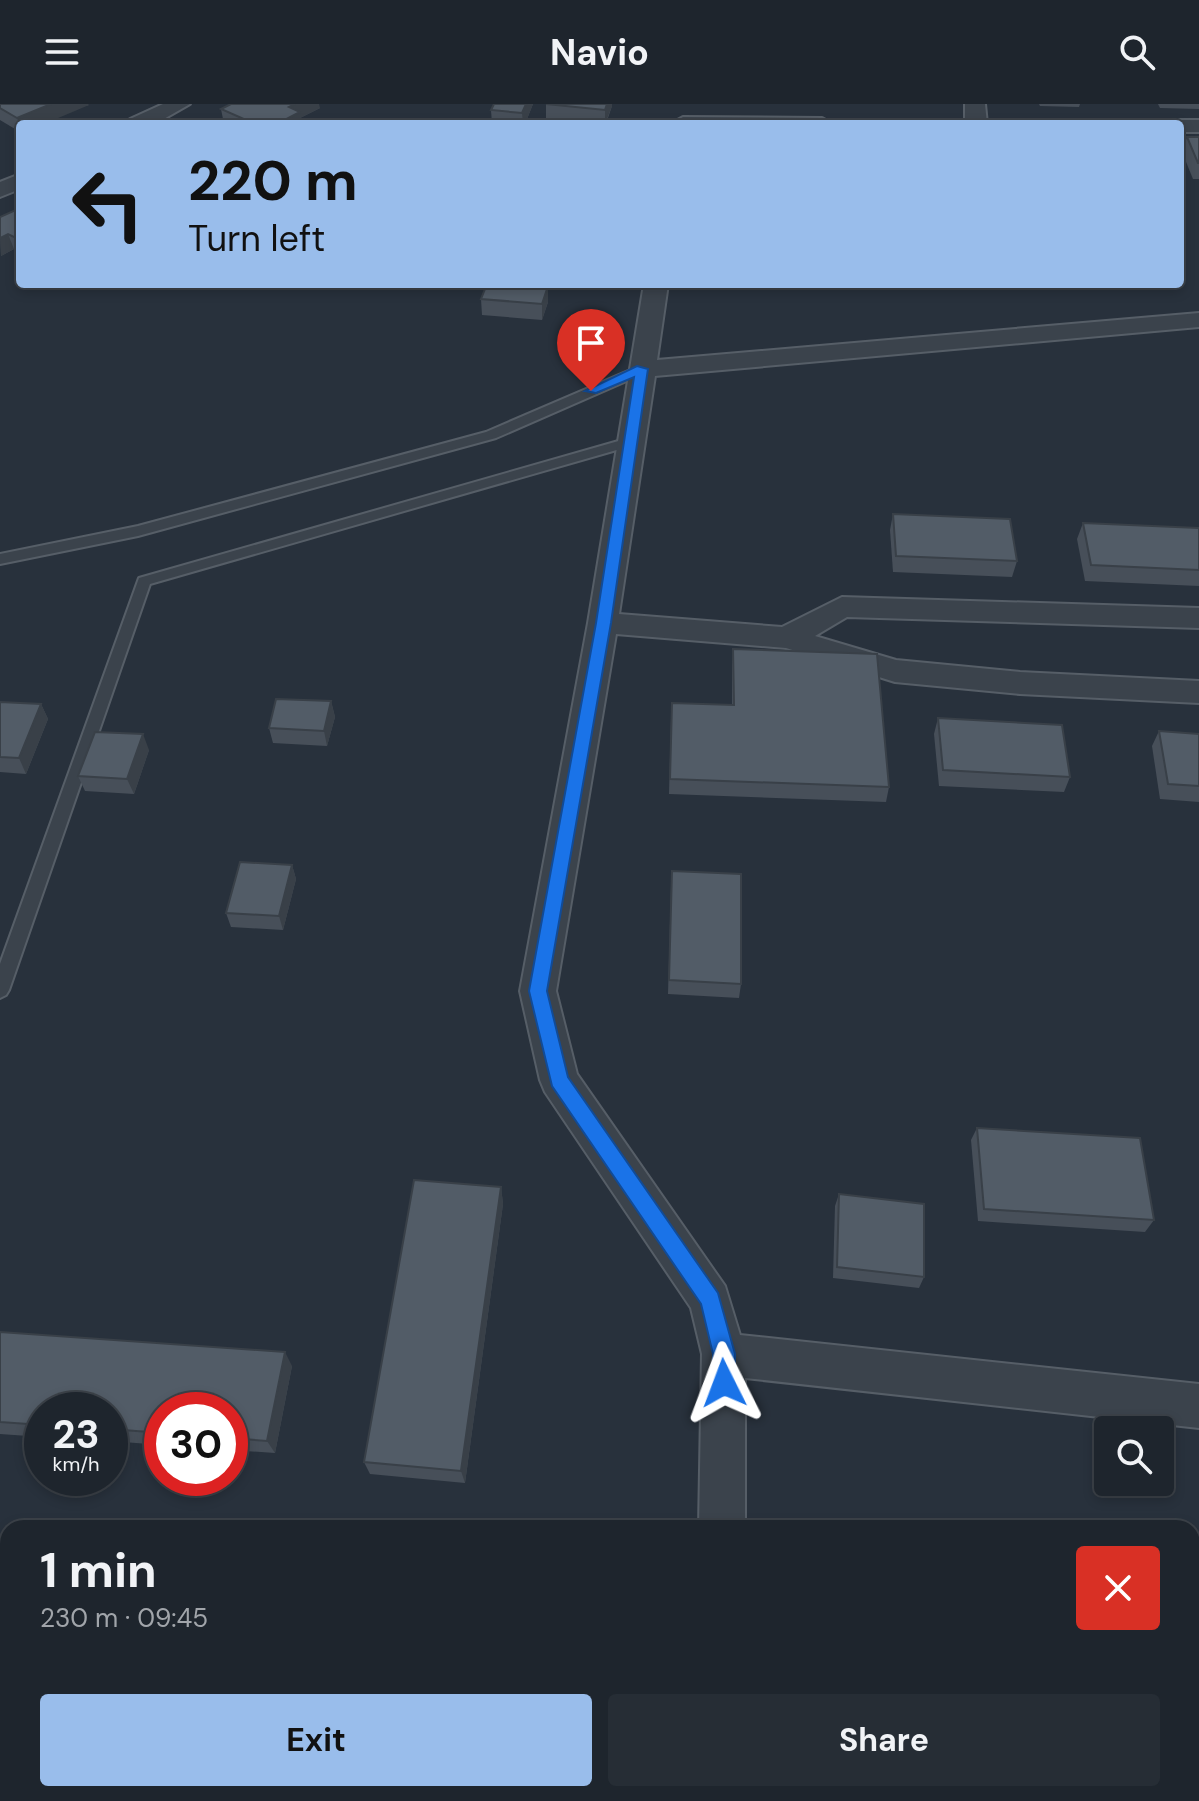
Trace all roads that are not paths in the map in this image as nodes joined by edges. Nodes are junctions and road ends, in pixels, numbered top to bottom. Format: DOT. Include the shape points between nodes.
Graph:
graph roads {
  1 [pos="180,104"];
  2 [pos="146,120"];
  3 [pos="655,288"];
  4 [pos="1199,320"];
  5 [pos="642,369"];
  6 [pos="629,442"];
  7 [pos="0,559"];
  8 [pos="1199,618"];
  9 [pos="603,623"];
  10 [pos="787,638"];
  11 [pos="1199,692"];
  12 [pos="0,990"];
  13 [pos="724,1354"];
  14 [pos="1199,1406"];
  15 [pos="722,1520"];
  1 -- 2 [label="street"];
  3 -- 5 [label="street"];
  4 -- 5 [label="street"];
  5 -- 6 [label="street"];
  5 -- 7 [label="lane" via="491,435 138,531"];
  6 -- 9 [label="street"];
  6 -- 12 [label="lane" via="144,581"];
  8 -- 10 [label="street" via="842,607"];
  9 -- 10 [label="street"];
  9 -- 13 [label="street" via="538,991 559,1080 710,1300"];
  10 -- 11 [label="street" via="895,671"];
  13 -- 14 [label="street"];
  13 -- 15 [label="street"];
}
